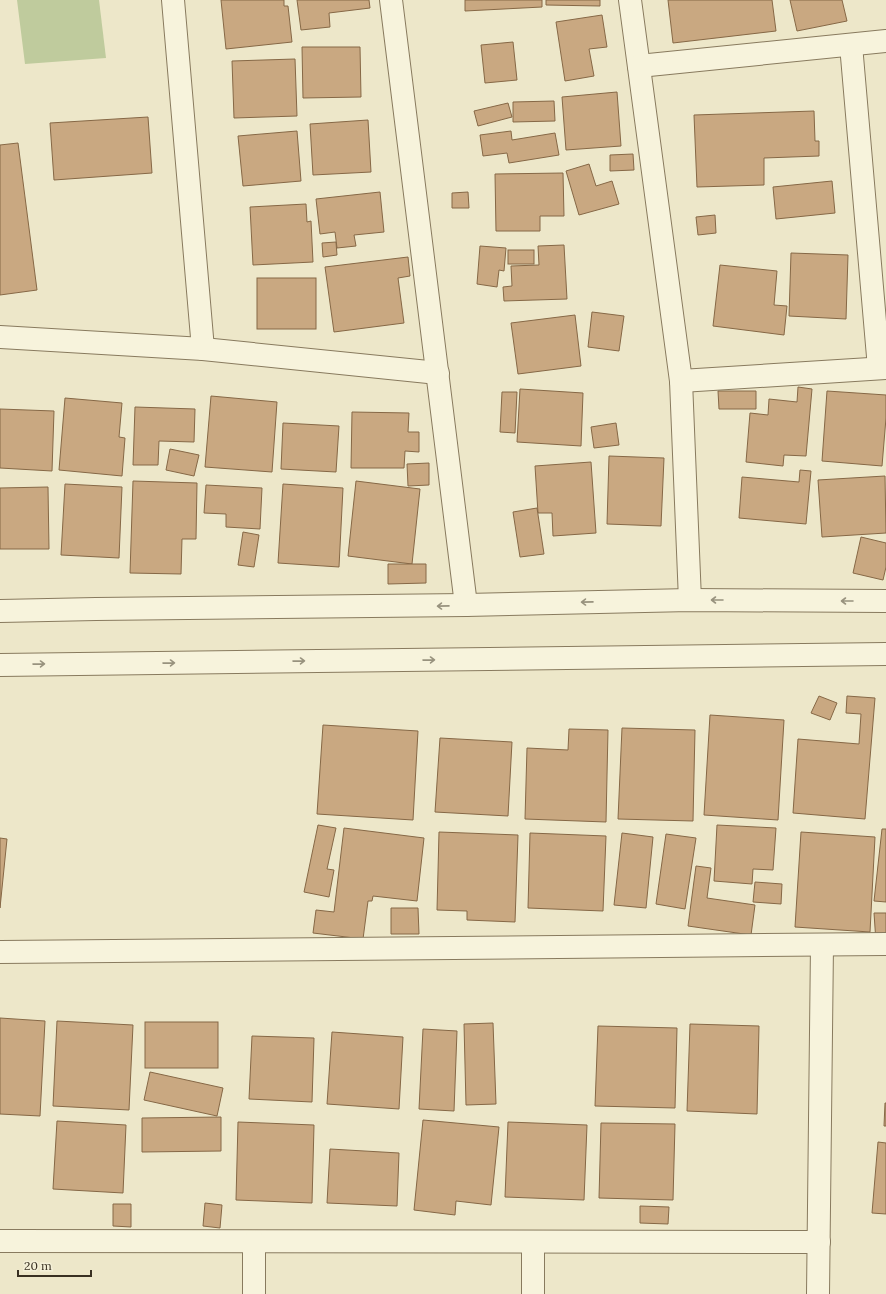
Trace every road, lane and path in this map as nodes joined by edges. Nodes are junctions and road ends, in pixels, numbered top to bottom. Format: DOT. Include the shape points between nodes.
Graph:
graph roads {
  1 [pos="173,0"];
  2 [pos="391,0"];
  3 [pos="630,0"];
  4 [pos="886,42"];
  5 [pos="851,45"];
  6 [pos="639,66"];
  7 [pos="0,337"];
  8 [pos="203,349"];
  9 [pos="882,368"];
  10 [pos="438,373"];
  11 [pos="681,381"];
  12 [pos="690,600"];
  13 [pos="886,601"];
  14 [pos="466,605"];
  15 [pos="0,612"];
  16 [pos="886,654"];
  17 [pos="0,665"];
  18 [pos="886,944"];
  19 [pos="822,945"];
  20 [pos="0,952"];
  21 [pos="0,1241"];
  22 [pos="254,1242"];
  23 [pos="533,1242"];
  24 [pos="819,1242"];
  25 [pos="254,1294"];
  26 [pos="533,1294"];
  27 [pos="818,1294"];
  1 -- 8 [label="street"];
  2 -- 10 [label="street"];
  3 -- 6 [label="street"];
  4 -- 5 [label="street"];
  5 -- 6 [label="street"];
  5 -- 9 [label="street"];
  6 -- 11 [label="street"];
  7 -- 8 [label="street"];
  8 -- 10 [label="street"];
  9 -- 11 [label="street"];
  10 -- 14 [label="street"];
  11 -- 12 [label="street"];
  13 -- 12 [label="street, one-way"];
  12 -- 14 [label="street, one-way"];
  14 -- 15 [label="street, one-way"];
  17 -- 16 [label="street, one-way"];
  18 -- 19 [label="street"];
  19 -- 20 [label="street"];
  19 -- 24 [label="street"];
  21 -- 22 [label="street"];
  22 -- 23 [label="street"];
  22 -- 25 [label="street"];
  23 -- 24 [label="street"];
  23 -- 26 [label="street"];
  24 -- 27 [label="street"];
}
